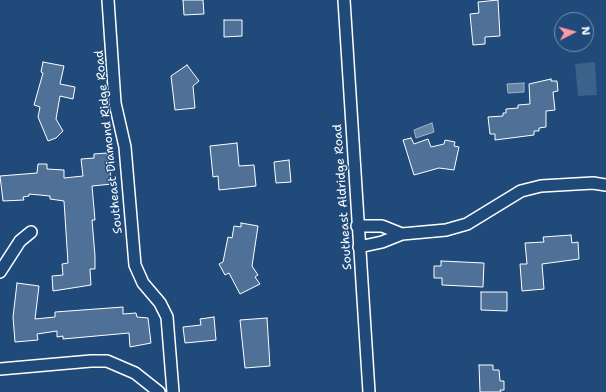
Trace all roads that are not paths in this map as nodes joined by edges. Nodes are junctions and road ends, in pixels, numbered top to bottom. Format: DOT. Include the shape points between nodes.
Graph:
graph roads {
  1 [pos="108,0"];
  2 [pos="344,0"];
  3 [pos="606,185"];
  4 [pos="357,226"];
  5 [pos="31,232"];
  6 [pos="402,234"];
  7 [pos="359,247"];
  8 [pos="0,272"];
  9 [pos="0,369"];
  10 [pos="159,392"];
  11 [pos="174,392"];
  12 [pos="369,392"];
  1 -- 11 [label="street, Southeast Diamond Ridge Road" via="116,103 125,147 135,265 144,283 160,303 166,317"];
  2 -- 4 [label="street, Southeast Aldridge Road"];
  3 -- 6 [label="street" via="593,182 541,186 521,191 467,224 446,230"];
  4 -- 6 [label="street" via="382,226"];
  4 -- 7 [label="street, Southeast Aldridge Road"];
  5 -- 8 [label="street" via="20,241"];
  6 -- 7 [label="street"];
  7 -- 12 [label="street, Southeast Aldridge Road"];
  9 -- 10 [label="street" via="91,360 107,361 135,373"];
}
